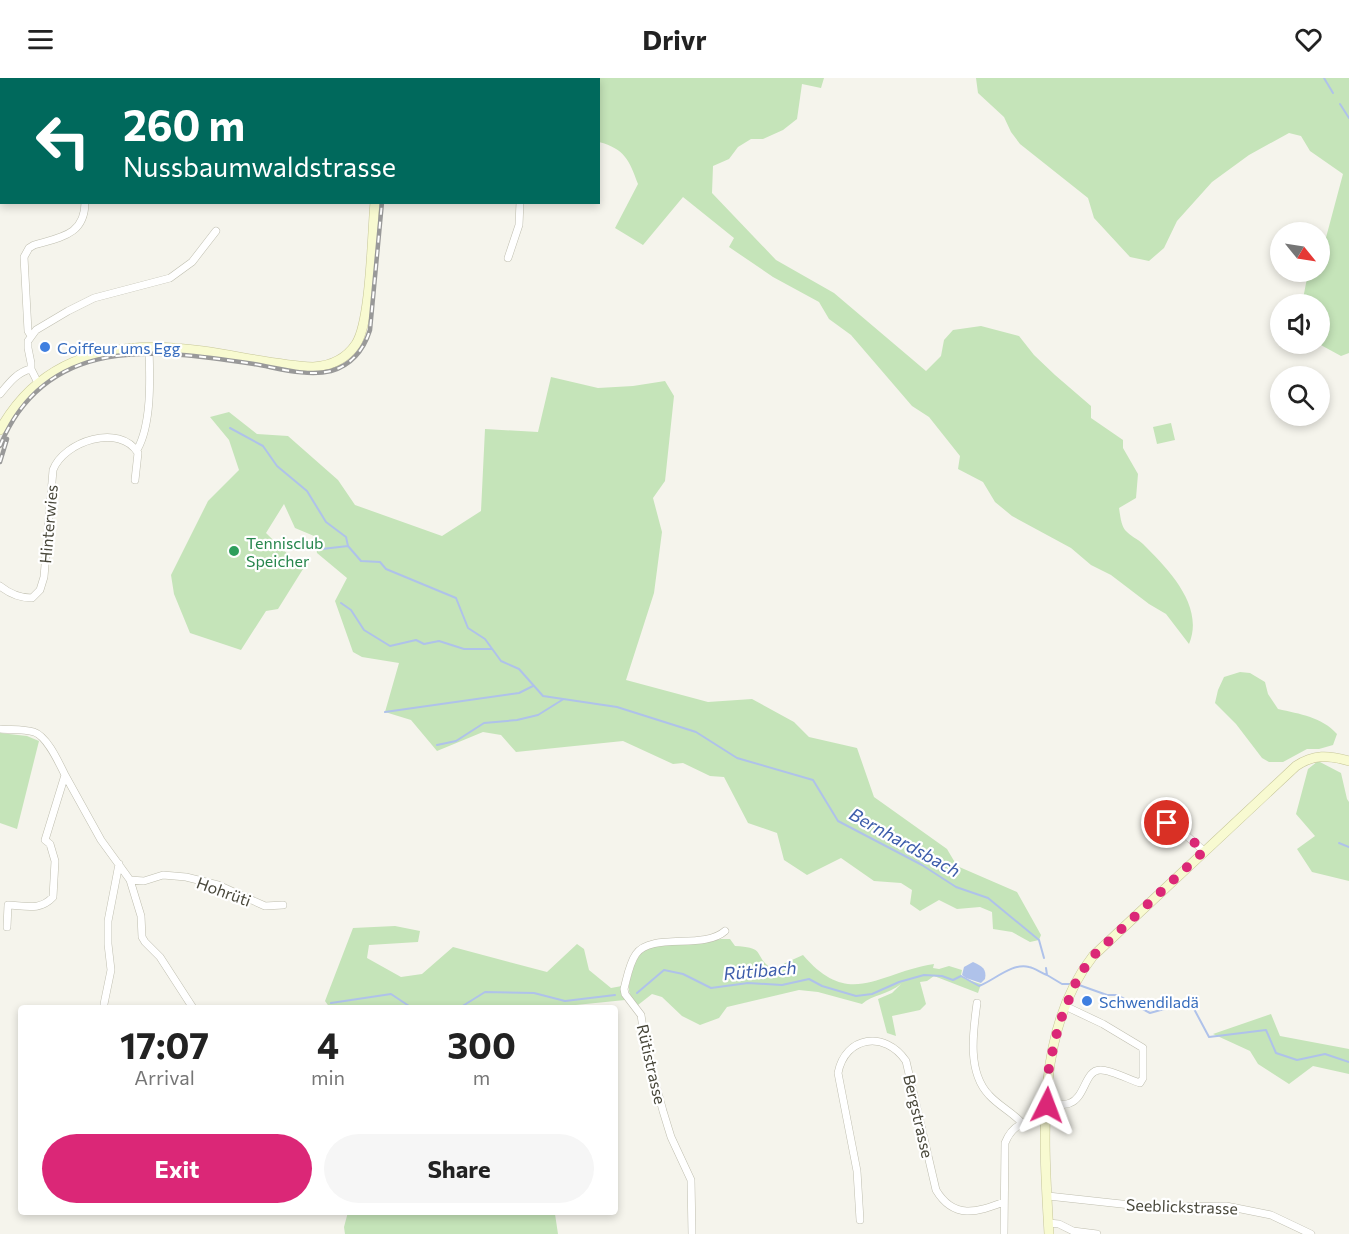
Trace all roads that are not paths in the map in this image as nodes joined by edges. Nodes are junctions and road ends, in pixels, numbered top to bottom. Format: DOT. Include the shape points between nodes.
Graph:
graph roads {
  1 [pos="85,204"];
  2 [pos="375,204"];
  3 [pos="520,204"];
  4 [pos="216,231"];
  5 [pos="508,258"];
  6 [pos="31,336"];
  7 [pos="149,347"];
  8 [pos="31,369"];
  9 [pos="38,383"];
  10 [pos="0,394"];
  11 [pos="0,430"];
  12 [pos="137,450"];
  13 [pos="135,480"];
  14 [pos="0,586"];
  15 [pos="0,729"];
  16 [pos="1349,761"];
  17 [pos="65,775"];
  18 [pos="1167,823"];
  19 [pos="1204,851"];
  20 [pos="118,864"];
  21 [pos="130,880"];
  22 [pos="283,905"];
  23 [pos="7,927"];
  24 [pos="725,931"];
  25 [pos="977,1003"];
  26 [pos="104,1004"];
  27 [pos="191,1005"];
  28 [pos="1065,1006"];
  29 [pos="1047,1105"];
  30 [pos="1046,1120"];
  31 [pos="1022,1123"];
  32 [pos="1048,1196"];
  33 [pos="1004,1202"];
  34 [pos="860,1220"];
  35 [pos="1048,1223"];
  36 [pos="693,1234"];
  37 [pos="1004,1234"];
  38 [pos="1048,1234"];
  39 [pos="1097,1234"];
  40 [pos="1311,1234"];
  1 -- 6 [label="street" via="79,228 29,248 24,257"];
  2 -- 7 [label="street" via="363,327 355,346 341,359 308,366 200,350"];
  3 -- 5 [label="street" via="519,225"];
  4 -- 6 [label="street" via="192,262 170,278 94,298"];
  6 -- 8 [label="street"];
  7 -- 9 [label="street" via="90,355 65,365"];
  7 -- 12 [label="street" via="148,412"];
  8 -- 9 [label="street"];
  8 -- 10 [label="street" via="23,370"];
  9 -- 11 [label="street" via="17,404"];
  12 -- 13 [label="street"];
  12 -- 14 [label="street, Hinterwies" via="113,438 80,444 60,456 50,485 40,590 32,598 21,598"];
  15 -- 17 [label="street" via="34,732 53,753"];
  16 -- 19 [label="street" via="1328,756 1307,759"];
  17 -- 20 [label="street"];
  17 -- 23 [label="street" via="45,840 55,861 53,897 39,907 8,905"];
  18 -- 19 [label="street"];
  19 -- 28 [label="street" via="1093,956"];
  20 -- 21 [label="street"];
  20 -- 26 [label="street" via="108,921 111,970"];
  21 -- 22 [label="street, Hohrüti" via="144,881 163,875 186,877 218,885 264,906"];
  21 -- 27 [label="street" via="141,916 142,937"];
  24 -- 36 [label="street, Rütistrasse" via="714,938 646,946 632,961 624,989 641,1015 646,1048 671,1137 692,1180"];
  25 -- 31 [label="street" via="973,1034 978,1077 987,1094"];
  28 -- 29 [label="street" via="1051,1057"];
  28 -- 29 [label="street" via="1143,1048 1143,1078 1140,1083 1097,1069 1070,1104"];
  29 -- 30 [label="street"];
  30 -- 31 [label="street"];
  30 -- 32 [label="street"];
  31 -- 33 [label="street" via="1011,1131 1005,1143"];
  32 -- 35 [label="street"];
  32 -- 40 [label="street, Seeblickstrasse" via="1149,1207 1226,1206 1271,1215"];
  33 -- 34 [label="street, Bergstrasse" via="973,1212 942,1200 936,1190 906,1061 890,1045 871,1041 853,1046 844,1056 838,1073 857,1171"];
  33 -- 37 [label="street"];
  35 -- 38 [label="street"];
  35 -- 39 [label="street"];
}
